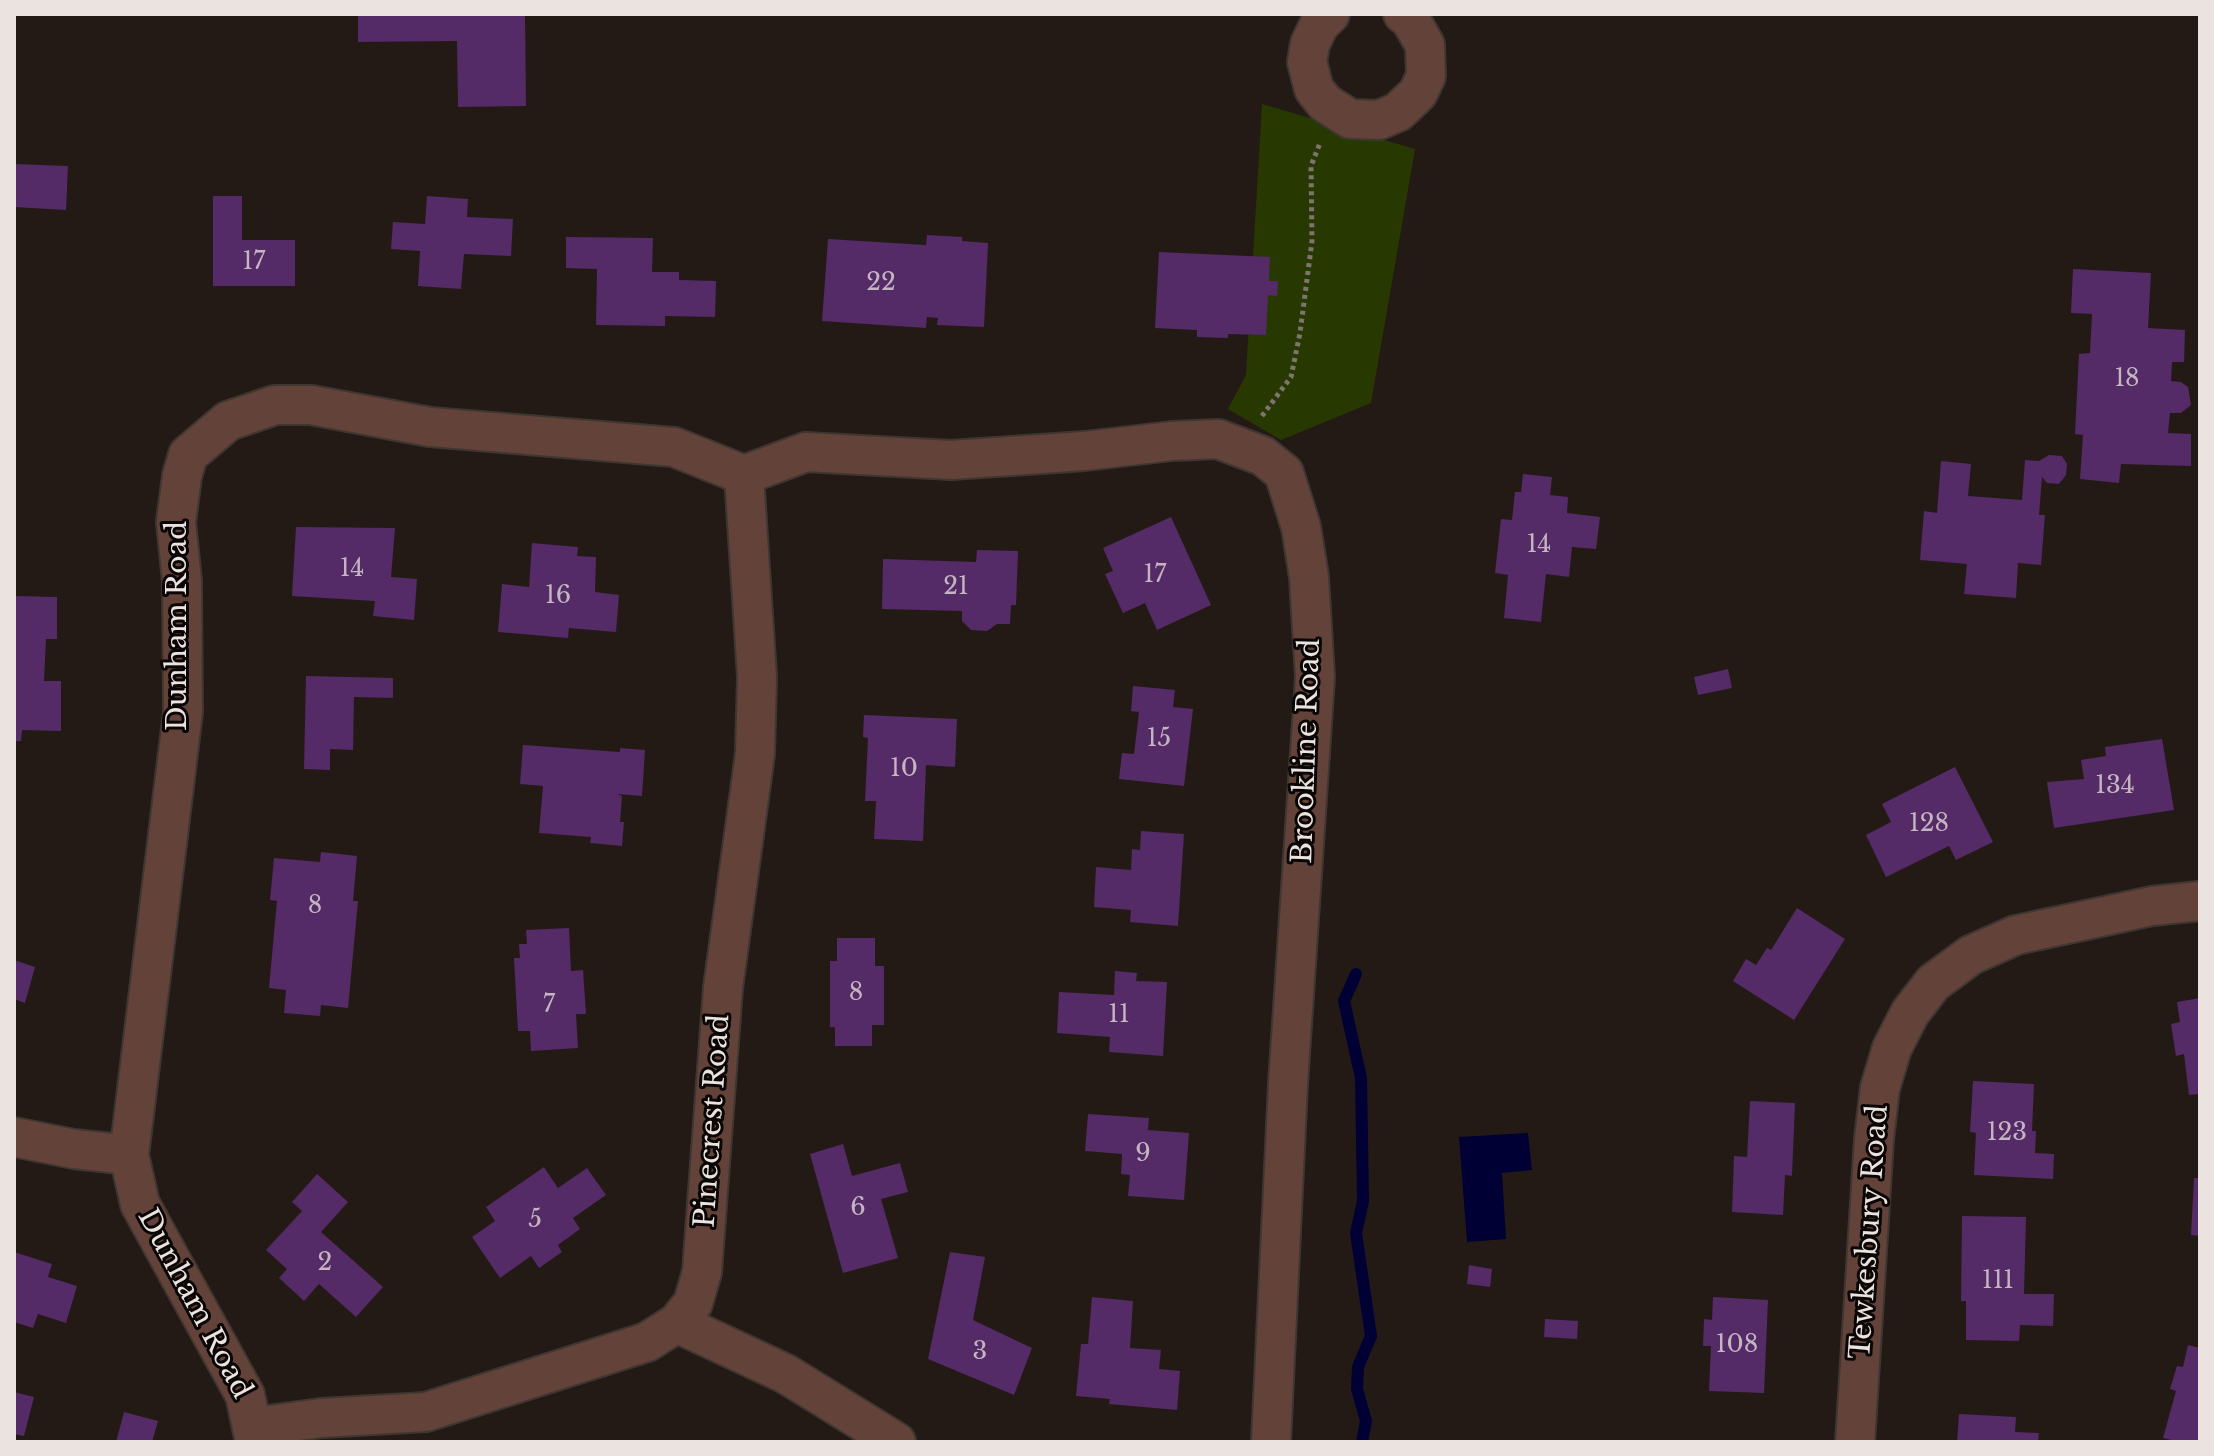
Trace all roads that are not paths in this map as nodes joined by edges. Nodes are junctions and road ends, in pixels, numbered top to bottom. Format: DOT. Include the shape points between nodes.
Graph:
graph roads {
  1 [pos="1330,14"];
  2 [pos="1403,14"];
  3 [pos="744,475"];
  4 [pos="2200,901"];
  5 [pos="14,1137"];
  6 [pos="129,1155"];
  7 [pos="677,1323"];
  8 [pos="254,1434"];
  9 [pos="896,1442"];
  10 [pos="1271,1442"];
  11 [pos="1855,1442"];
  1 -- 2 [label="street" via="1310,44 1307,62 1314,89 1350,119 1379,120 1398,112 1418,93 1426,76 1425,45"];
  3 -- 6 [label="street, Dunham Road" via="674,447 430,427 311,405 275,405 228,421 188,455 176,522 183,712"];
  3 -- 7 [label="street, Pinecrest Road" via="757,677 755,754 723,988 702,1272 693,1303"];
  3 -- 10 [label="street, Brookline Road" via="806,452 951,460 1218,439 1263,456 1284,473 1309,577 1315,677"];
  4 -- 11 [label="street, Tewkesbury Road" via="2016,935 1971,955 1933,983 1910,1013 1880,1088"];
  5 -- 6 [label="street"];
  6 -- 8 [label="street, Dunham Road" via="140,1204 245,1395"];
  7 -- 8 [label="street, Pinecrest Road" via="647,1342 426,1412 321,1418"];
  7 -- 9 [label="street" via="786,1374"];
}
